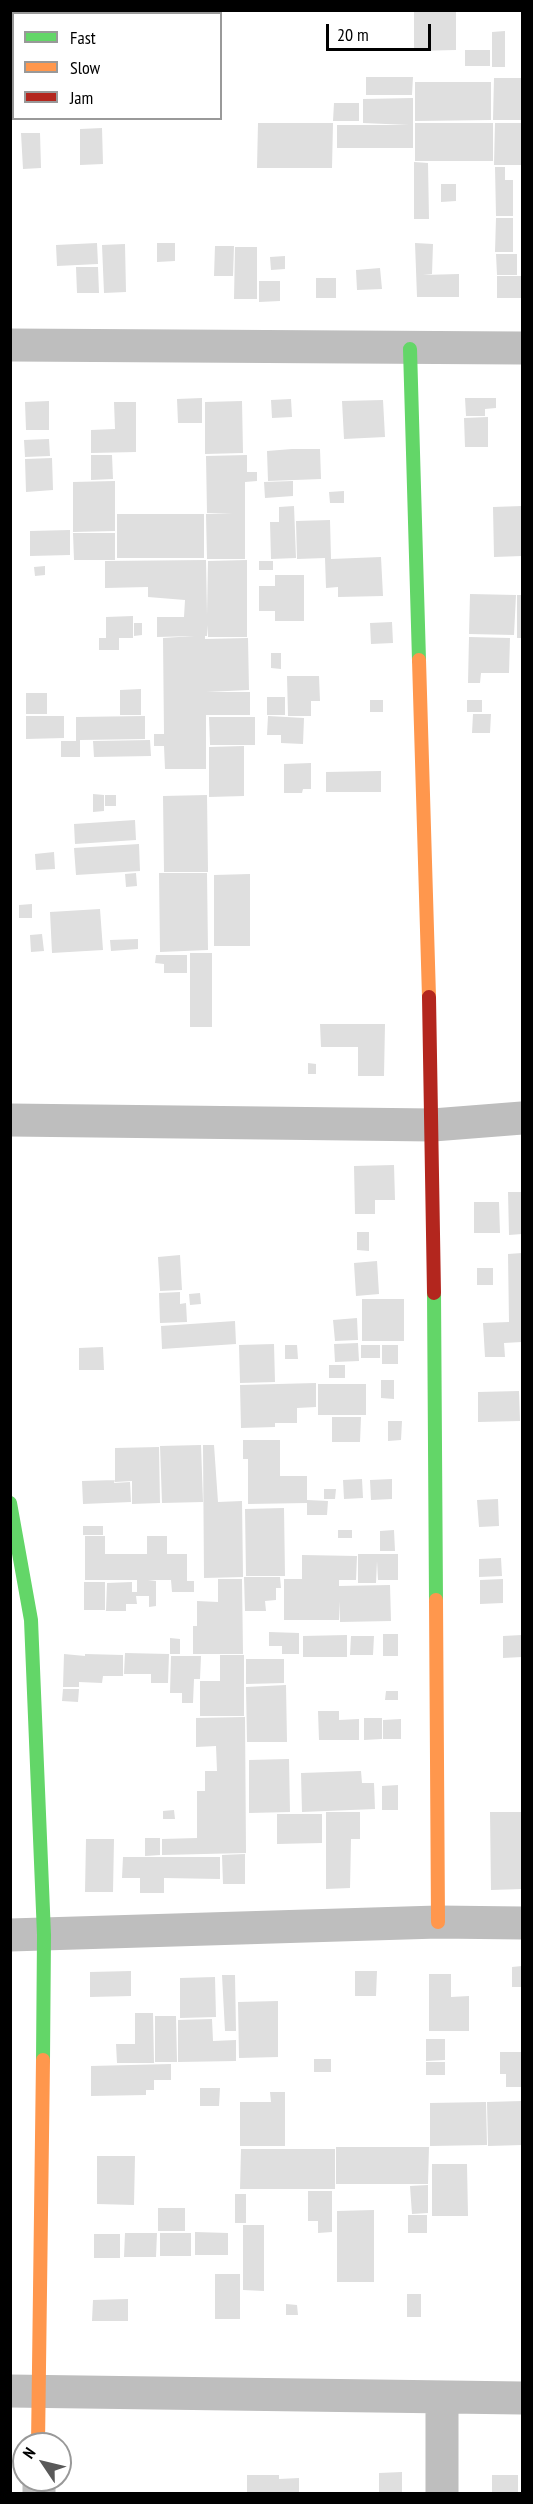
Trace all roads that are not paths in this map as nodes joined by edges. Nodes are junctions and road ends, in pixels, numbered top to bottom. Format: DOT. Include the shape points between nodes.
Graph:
graph roads {
  1 [pos="10,345"];
  2 [pos="522,348"];
  3 [pos="410,349"];
  4 [pos="522,1118"];
  5 [pos="10,1120"];
  6 [pos="433,1125"];
  7 [pos="11,1504"];
  8 [pos="438,1922"];
  9 [pos="522,1923"];
  10 [pos="10,1935"];
  11 [pos="44,1935"];
  12 [pos="24,2390"];
  13 [pos="442,2397"];
  14 [pos="522,2398"];
  15 [pos="35,2432"];
  16 [pos="442,2493"];
  1 -- 3 [label="street"];
  2 -- 3 [label="street"];
  3 -- 6 [label="street"];
  4 -- 6 [label="street"];
  5 -- 6 [label="street"];
  6 -- 8 [label="street"];
  7 -- 11 [label="street" via="31,1620"];
  8 -- 9 [label="street"];
  8 -- 11 [label="street"];
  10 -- 11 [label="street"];
  11 -- 12 [label="street"];
  12 -- 13 [label="street"];
  12 -- 15 [label="street"];
  13 -- 14 [label="street"];
  13 -- 16 [label="street"];
}
